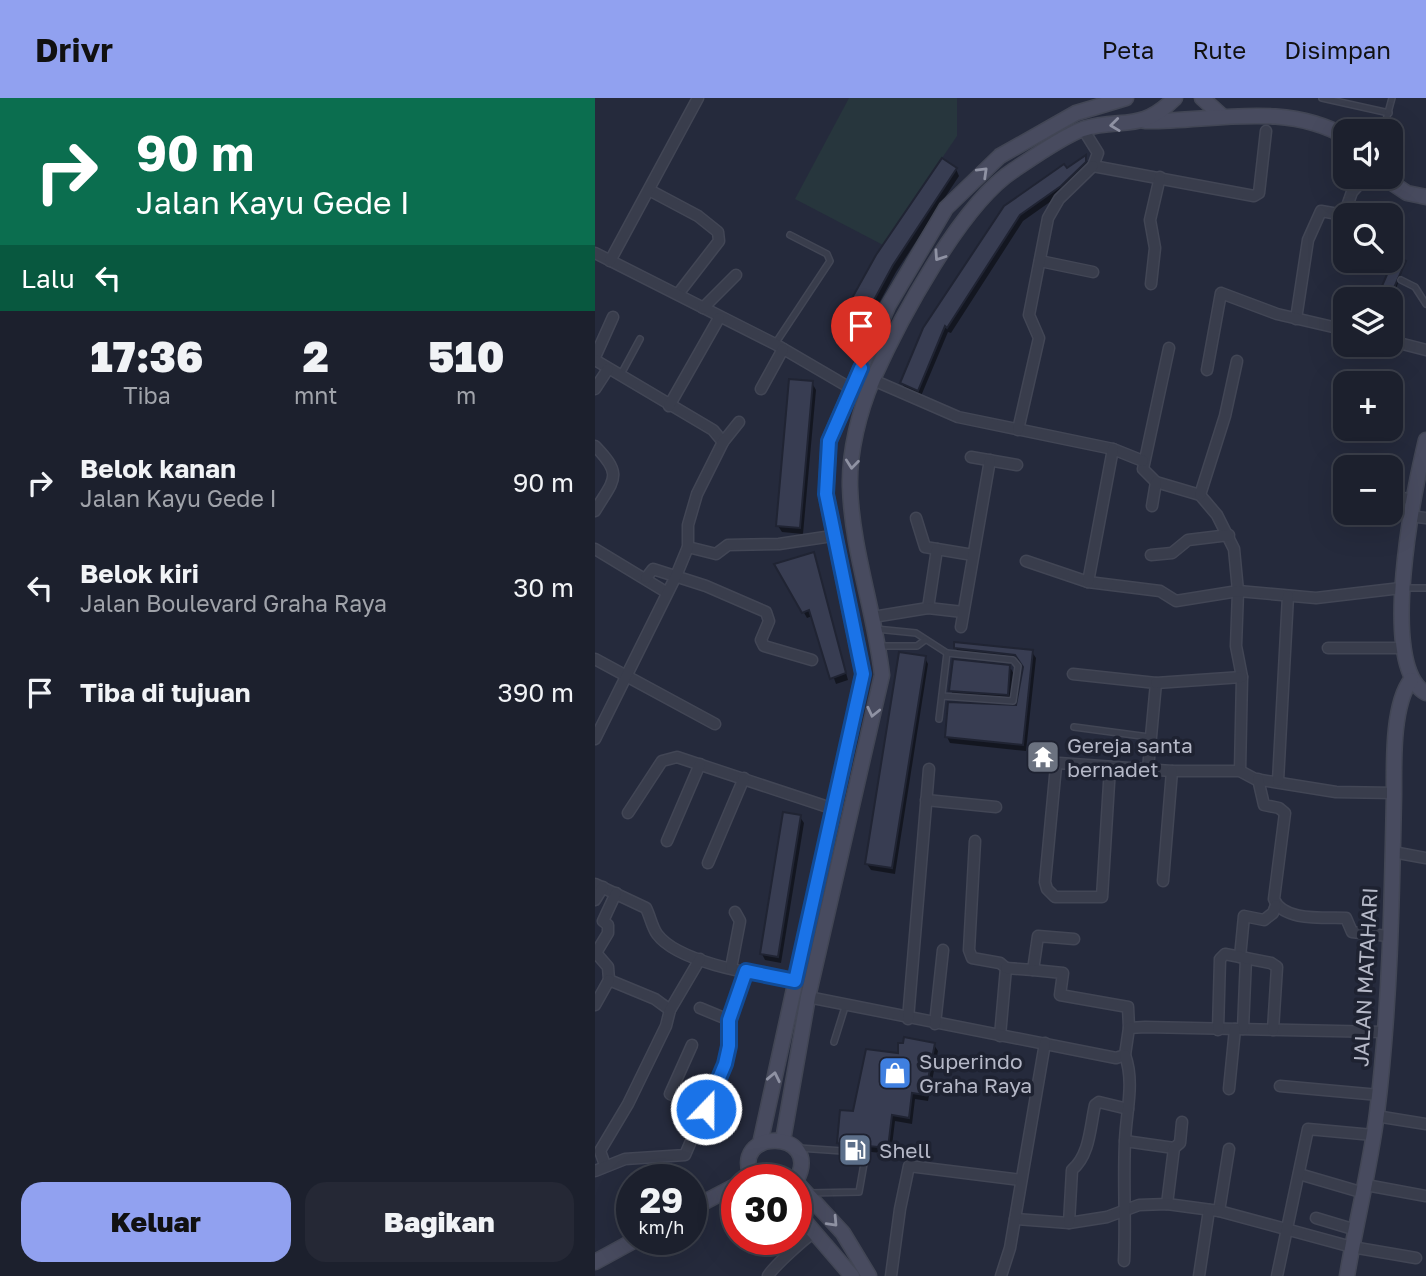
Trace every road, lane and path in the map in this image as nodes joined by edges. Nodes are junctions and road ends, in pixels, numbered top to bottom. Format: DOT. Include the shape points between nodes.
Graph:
graph roads {
  1 [pos="698,98"];
  2 [pos="1126,98"];
  3 [pos="1175,98"];
  4 [pos="1202,98"];
  5 [pos="1321,98"];
  6 [pos="1392,98"];
  7 [pos="1389,113"];
  8 [pos="1071,115"];
  9 [pos="1221,115"];
  10 [pos="1387,119"];
  11 [pos="1145,121"];
  12 [pos="1333,130"];
  13 [pos="1266,131"];
  14 [pos="1078,132"];
  15 [pos="1093,166"];
  16 [pos="1160,177"];
  17 [pos="1355,189"];
  18 [pos="1401,189"];
  19 [pos="651,191"];
  20 [pos="1426,197"];
  21 [pos="790,235"];
  22 [pos="595,253"];
  23 [pos="610,261"];
  24 [pos="1039,261"];
  25 [pos="1093,272"];
  26 [pos="736,275"];
  27 [pos="1401,280"];
  28 [pos="1151,284"];
  29 [pos="678,294"];
  30 [pos="1426,303"];
  31 [pos="703,308"];
  32 [pos="613,317"];
  33 [pos="719,317"];
  34 [pos="1296,319"];
  35 [pos="1333,328"];
  36 [pos="640,339"];
  37 [pos="1403,344"];
  38 [pos="1170,348"];
  39 [pos="784,349"];
  40 [pos="1426,350"];
  41 [pos="595,359"];
  42 [pos="1237,361"];
  43 [pos="608,369"];
  44 [pos="1207,370"];
  45 [pos="620,377"];
  46 [pos="873,380"];
  47 [pos="595,389"];
  48 [pos="761,389"];
  49 [pos="852,389"];
  50 [pos="669,406"];
  51 [pos="739,422"];
  52 [pos="1018,430"];
  53 [pos="1426,440"];
  54 [pos="723,442"];
  55 [pos="595,446"];
  56 [pos="1113,449"];
  57 [pos="971,457"];
  58 [pos="990,460"];
  59 [pos="1143,461"];
  60 [pos="1017,465"];
  61 [pos="1156,482"];
  62 [pos="1200,495"];
  63 [pos="1403,498"];
  64 [pos="1412,500"];
  65 [pos="1152,506"];
  66 [pos="595,511"];
  67 [pos="1409,516"];
  68 [pos="916,518"];
  69 [pos="1426,518"];
  70 [pos="1229,535"];
  71 [pos="832,536"];
  72 [pos="688,547"];
  73 [pos="595,549"];
  74 [pos="937,549"];
  75 [pos="973,555"];
  76 [pos="1151,555"];
  77 [pos="1026,561"];
  78 [pos="677,576"];
  79 [pos="646,578"];
  80 [pos="1088,582"];
  81 [pos="1401,588"];
  82 [pos="1426,588"];
  83 [pos="1238,591"];
  84 [pos="666,592"];
  85 [pos="1288,596"];
  86 [pos="928,608"];
  87 [pos="963,612"];
  88 [pos="874,623"];
  89 [pos="961,627"];
  90 [pos="916,633"];
  91 [pos="925,640"];
  92 [pos="879,646"];
  93 [pos="917,646"];
  94 [pos="1328,648"];
  95 [pos="1405,648"];
  96 [pos="947,653"];
  97 [pos="595,659"];
  98 [pos="812,660"];
  99 [pos="863,674"];
  100 [pos="1073,674"];
  101 [pos="882,675"];
  102 [pos="627,676"];
  103 [pos="1242,677"];
  104 [pos="1411,680"];
  105 [pos="1156,682"];
  106 [pos="1426,693"];
  107 [pos="942,696"];
  108 [pos="939,719"];
  109 [pos="715,724"];
  110 [pos="1075,727"];
  111 [pos="1149,737"];
  112 [pos="595,739"];
  113 [pos="700,764"];
  114 [pos="1110,767"];
  115 [pos="929,769"];
  116 [pos="1148,769"];
  117 [pos="1172,771"];
  118 [pos="1240,771"];
  119 [pos="744,778"];
  120 [pos="1258,779"];
  121 [pos="1277,781"];
  122 [pos="1394,793"];
  123 [pos="926,800"];
  124 [pos="996,807"];
  125 [pos="831,808"];
  126 [pos="628,813"];
  127 [pos="667,841"];
  128 [pos="975,841"];
  129 [pos="1393,852"];
  130 [pos="1426,858"];
  131 [pos="708,863"];
  132 [pos="1163,881"];
  133 [pos="599,886"];
  134 [pos="616,893"];
  135 [pos="595,900"];
  136 [pos="1276,905"];
  137 [pos="735,912"];
  138 [pos="1388,936"];
  139 [pos="1075,939"];
  140 [pos="943,950"];
  141 [pos="1243,958"];
  142 [pos="700,959"];
  143 [pos="731,968"];
  144 [pos="1006,968"];
  145 [pos="1033,970"];
  146 [pos="746,971"];
  147 [pos="609,980"];
  148 [pos="795,981"];
  149 [pos="808,997"];
  150 [pos="595,1005"];
  151 [pos="701,1007"];
  152 [pos="845,1007"];
  153 [pos="670,1010"];
  154 [pos="908,1019"];
  155 [pos="729,1020"];
  156 [pos="935,1024"];
  157 [pos="1129,1028"];
  158 [pos="1239,1029"];
  159 [pos="1218,1030"];
  160 [pos="1273,1030"];
  161 [pos="1383,1032"];
  162 [pos="1000,1035"];
  163 [pos="834,1042"];
  164 [pos="1045,1044"];
  165 [pos="692,1045"];
  166 [pos="1125,1055"];
  167 [pos="1280,1086"];
  168 [pos="1229,1089"];
  169 [pos="1379,1094"];
  170 [pos="706,1109"];
  171 [pos="1128,1109"];
  172 [pos="1376,1116"];
  173 [pos="1182,1122"];
  174 [pos="1426,1124"];
  175 [pos="1374,1135"];
  176 [pos="1125,1140"];
  177 [pos="760,1144"];
  178 [pos="789,1144"];
  179 [pos="1174,1148"];
  180 [pos="1229,1149"];
  181 [pos="748,1164"];
  182 [pos="799,1164"];
  183 [pos="600,1168"];
  184 [pos="1299,1174"];
  185 [pos="1021,1181"];
  186 [pos="812,1186"];
  187 [pos="1365,1189"];
  188 [pos="1426,1196"];
  189 [pos="812,1198"];
  190 [pos="1167,1204"];
  191 [pos="1214,1210"];
  192 [pos="1126,1212"];
  193 [pos="1316,1218"];
  194 [pos="1015,1219"];
  195 [pos="1069,1223"];
  196 [pos="812,1229"];
  197 [pos="1286,1229"];
  198 [pos="1356,1230"];
  199 [pos="815,1232"];
  200 [pos="1352,1247"];
  201 [pos="616,1250"];
  202 [pos="1416,1258"];
  203 [pos="1124,1261"];
  204 [pos="595,1262"];
  205 [pos="866,1271"];
  206 [pos="851,1275"];
  207 [pos="768,1276"];
  208 [pos="891,1276"];
  209 [pos="1001,1276"];
  210 [pos="1199,1276"];
  211 [pos="1277,1276"];
  212 [pos="1347,1276"];
  1 -- 19 [label="street"];
  2 -- 8 [label="main road"];
  3 -- 11 [label="main road"];
  4 -- 9 [label="main road"];
  5 -- 7 [label="lane"];
  6 -- 7 [label="lane"];
  7 -- 10 [label="lane"];
  8 -- 14 [label="main road"];
  49 -- 8 [label="main road, one-way" via="888,306 946,208 1000,156"];
  9 -- 11 [label="main road" via="1185,122"];
  9 -- 12 [label="main road" via="1278,117"];
  11 -- 14 [label="main road, one-way"];
  13 -- 16 [label="street" via="1259,193 1254,196"];
  14 -- 15 [label="street" via="1098,153"];
  14 -- 46 [label="main road, one-way" via="1011,171 965,219 934,264"];
  15 -- 16 [label="street"];
  15 -- 24 [label="street" via="1059,199 1048,218"];
  16 -- 28 [label="street" via="1150,220 1155,248"];
  17 -- 34 [label="street" via="1344,215 1321,211 1308,240"];
  18 -- 20 [label="main road"];
  19 -- 23 [label="street"];
  19 -- 29 [label="street" via="718,232 719,241"];
  21 -- 39 [label="lane" via="827,254 830,261"];
  22 -- 23 [label="street"];
  23 -- 29 [label="street"];
  24 -- 25 [label="street"];
  24 -- 52 [label="street" via="1029,315 1039,338"];
  26 -- 31 [label="street"];
  27 -- 30 [label="lane" via="1415,287"];
  29 -- 31 [label="street"];
  31 -- 33 [label="street"];
  32 -- 41 [label="street"];
  33 -- 39 [label="street"];
  33 -- 50 [label="street"];
  34 -- 35 [label="street"];
  34 -- 44 [label="street" via="1221,293"];
  36 -- 45 [label="lane"];
  37 -- 40 [label="street"];
  38 -- 59 [label="street"];
  39 -- 48 [label="street"];
  39 -- 49 [label="street"];
  41 -- 43 [label="street"];
  42 -- 62 [label="street"];
  43 -- 45 [label="street"];
  43 -- 47 [label="street"];
  45 -- 50 [label="street"];
  46 -- 52 [label="street" via="958,417"];
  46 -- 88 [label="main road, one-way" via="856,433 850,485 853,527"];
  49 -- 71 [label="main road" via="829,441 826,494"];
  50 -- 54 [label="street" via="720,435"];
  51 -- 54 [label="street"];
  52 -- 56 [label="street"];
  53 -- 64 [label="main road"];
  54 -- 72 [label="street" via="697,494 688,525"];
  55 -- 66 [label="street" via="612,464 614,479"];
  56 -- 59 [label="street"];
  56 -- 80 [label="street"];
  57 -- 58 [label="street"];
  58 -- 60 [label="street"];
  58 -- 75 [label="street"];
  59 -- 61 [label="street" via="1144,473"];
  61 -- 62 [label="street"];
  61 -- 65 [label="street"];
  62 -- 70 [label="street"];
  63 -- 64 [label="street"];
  64 -- 67 [label="main road"];
  67 -- 69 [label="street"];
  67 -- 81 [label="main road"];
  68 -- 74 [label="street" via="925,547"];
  70 -- 76 [label="street" via="1188,540 1172,553"];
  70 -- 83 [label="street"];
  71 -- 72 [label="street" via="728,545 716,554"];
  71 -- 99 [label="main road"];
  72 -- 78 [label="street"];
  73 -- 79 [label="street"];
  74 -- 75 [label="street"];
  74 -- 86 [label="street"];
  75 -- 87 [label="street"];
  77 -- 80 [label="street"];
  78 -- 79 [label="street" via="653,569"];
  78 -- 84 [label="street"];
  78 -- 98 [label="street" via="766,612 769,621 761,640 764,646"];
  79 -- 84 [label="street"];
  80 -- 83 [label="street" via="1160,591 1176,601"];
  81 -- 82 [label="lane"];
  81 -- 85 [label="street" via="1316,598"];
  81 -- 95 [label="main road"];
  83 -- 85 [label="street"];
  83 -- 103 [label="street" via="1236,646"];
  84 -- 102 [label="street"];
  85 -- 121 [label="street"];
  86 -- 87 [label="street"];
  86 -- 88 [label="street"];
  87 -- 89 [label="street"];
  88 -- 90 [label="lane"];
  88 -- 92 [label="main road"];
  90 -- 91 [label="lane"];
  90 -- 93 [label="lane"];
  91 -- 93 [label="lane"];
  91 -- 96 [label="lane"];
  92 -- 93 [label="lane"];
  92 -- 101 [label="main road"];
  94 -- 95 [label="street"];
  95 -- 104 [label="main road"];
  96 -- 107 [label="lane"];
  96 -- 107 [label="lane" via="1013,660 1018,666 1016,698 1009,703"];
  97 -- 102 [label="street"];
  99 -- 101 [label="main road"];
  99 -- 125 [label="main road"];
  100 -- 105 [label="street"];
  101 -- 149 [label="main road, one-way"];
  102 -- 109 [label="street"];
  102 -- 112 [label="street"];
  103 -- 105 [label="street"];
  103 -- 118 [label="street"];
  104 -- 106 [label="main road"];
  104 -- 122 [label="main road, JALAN MATAHARI" via="1404,689 1395,744"];
  105 -- 111 [label="street"];
  107 -- 108 [label="lane"];
  110 -- 111 [label="lane"];
  111 -- 116 [label="street"];
  113 -- 119 [label="street"];
  113 -- 126 [label="street" via="677,757 662,761"];
  113 -- 127 [label="street"];
  114 -- 114 [label="street" via="1065,762 1056,766 1045,882 1055,897 1102,897"];
  114 -- 116 [label="street"];
  115 -- 123 [label="street"];
  116 -- 117 [label="street"];
  117 -- 118 [label="street"];
  117 -- 132 [label="street"];
  118 -- 120 [label="street"];
  119 -- 125 [label="street"];
  119 -- 131 [label="street"];
  120 -- 121 [label="street"];
  120 -- 136 [label="street" via="1263,805 1285,813"];
  121 -- 122 [label="street" via="1336,792"];
  122 -- 129 [label="main road, JALAN MATAHARI"];
  123 -- 124 [label="street"];
  123 -- 154 [label="street"];
  125 -- 148 [label="main road"];
  128 -- 144 [label="street" via="969,950 972,958"];
  129 -- 130 [label="street"];
  129 -- 138 [label="main road, JALAN MATAHARI"];
  133 -- 134 [label="street"];
  133 -- 135 [label="street"];
  134 -- 142 [label="street" via="646,908 657,934 673,947"];
  134 -- 147 [label="street" via="603,921 608,933 596,953 608,967"];
  136 -- 138 [label="street" via="1288,913 1346,918 1352,932"];
  136 -- 141 [label="street" via="1263,920 1244,916"];
  137 -- 143 [label="street" via="740,921"];
  138 -- 161 [label="main road, JALAN MATAHARI"];
  139 -- 145 [label="street" via="1038,936"];
  140 -- 156 [label="street"];
  141 -- 158 [label="street"];
  141 -- 159 [label="street" via="1225,954 1220,959"];
  141 -- 160 [label="street" via="1277,967"];
  142 -- 143 [label="street"];
  142 -- 153 [label="street"];
  143 -- 146 [label="street"];
  144 -- 145 [label="street"];
  144 -- 162 [label="street"];
  145 -- 157 [label="street" via="1063,974 1060,995 1128,1007"];
  146 -- 148 [label="street"];
  146 -- 155 [label="street"];
  147 -- 150 [label="street"];
  147 -- 153 [label="street"];
  177 -- 148 [label="main road, one-way"];
  149 -- 152 [label="street"];
  149 -- 178 [label="main road"];
  151 -- 155 [label="street"];
  152 -- 154 [label="street"];
  152 -- 163 [label="lane"];
  153 -- 183 [label="street" via="628,1104 600,1151"];
  154 -- 156 [label="street"];
  155 -- 170 [label="street" via="725,1064"];
  156 -- 162 [label="street"];
  157 -- 159 [label="street"];
  157 -- 166 [label="street"];
  158 -- 159 [label="street"];
  158 -- 160 [label="street"];
  158 -- 168 [label="street"];
  160 -- 161 [label="street"];
  161 -- 169 [label="main road, JALAN MATAHARI"];
  162 -- 164 [label="street"];
  164 -- 166 [label="street" via="1115,1058"];
  164 -- 185 [label="street"];
  165 -- 170 [label="street" via="670,1094"];
  166 -- 171 [label="street"];
  167 -- 169 [label="street"];
  169 -- 172 [label="main road, JALAN MATAHARI"];
  170 -- 183 [label="street" via="683,1157 645,1156"];
  171 -- 176 [label="street"];
  171 -- 195 [label="street" via="1099,1101 1095,1105 1082,1161 1072,1170"];
  172 -- 174 [label="street"];
  172 -- 175 [label="main road, JALAN MATAHARI"];
  173 -- 179 [label="street" via="1180,1143"];
  175 -- 184 [label="street" via="1308,1129"];
  175 -- 187 [label="main road, JALAN MATAHARI"];
  176 -- 179 [label="street"];
  176 -- 192 [label="street"];
  177 -- 178 [label="main road" via="771,1139"];
  177 -- 181 [label="main road"];
  178 -- 182 [label="main road"];
  178 -- 186 [label="lane" via="857,1152 865,1158 859,1192"];
  179 -- 190 [label="street"];
  180 -- 191 [label="street"];
  184 -- 187 [label="street"];
  184 -- 197 [label="street"];
  185 -- 194 [label="street"];
  185 -- 208 [label="street" via="909,1166"];
  187 -- 188 [label="street"];
  187 -- 198 [label="main road, JALAN MATAHARI"];
  189 -- 205 [label="main road, one-way" via="843,1233"];
  190 -- 191 [label="street"];
  190 -- 192 [label="street" via="1139,1205"];
  191 -- 197 [label="street"];
  191 -- 210 [label="street"];
  192 -- 195 [label="street"];
  192 -- 203 [label="street"];
  193 -- 198 [label="street"];
  194 -- 195 [label="street"];
  194 -- 209 [label="street"];
  196 -- 199 [label="main road"];
  197 -- 200 [label="street"];
  197 -- 211 [label="street"];
  198 -- 200 [label="main road, JALAN MATAHARI"];
  199 -- 206 [label="main road"];
  199 -- 207 [label="street"];
  200 -- 202 [label="street"];
  200 -- 212 [label="main road, JALAN MATAHARI"];
  201 -- 204 [label="main road"];
  205 -- 206 [label="main road"];
}
